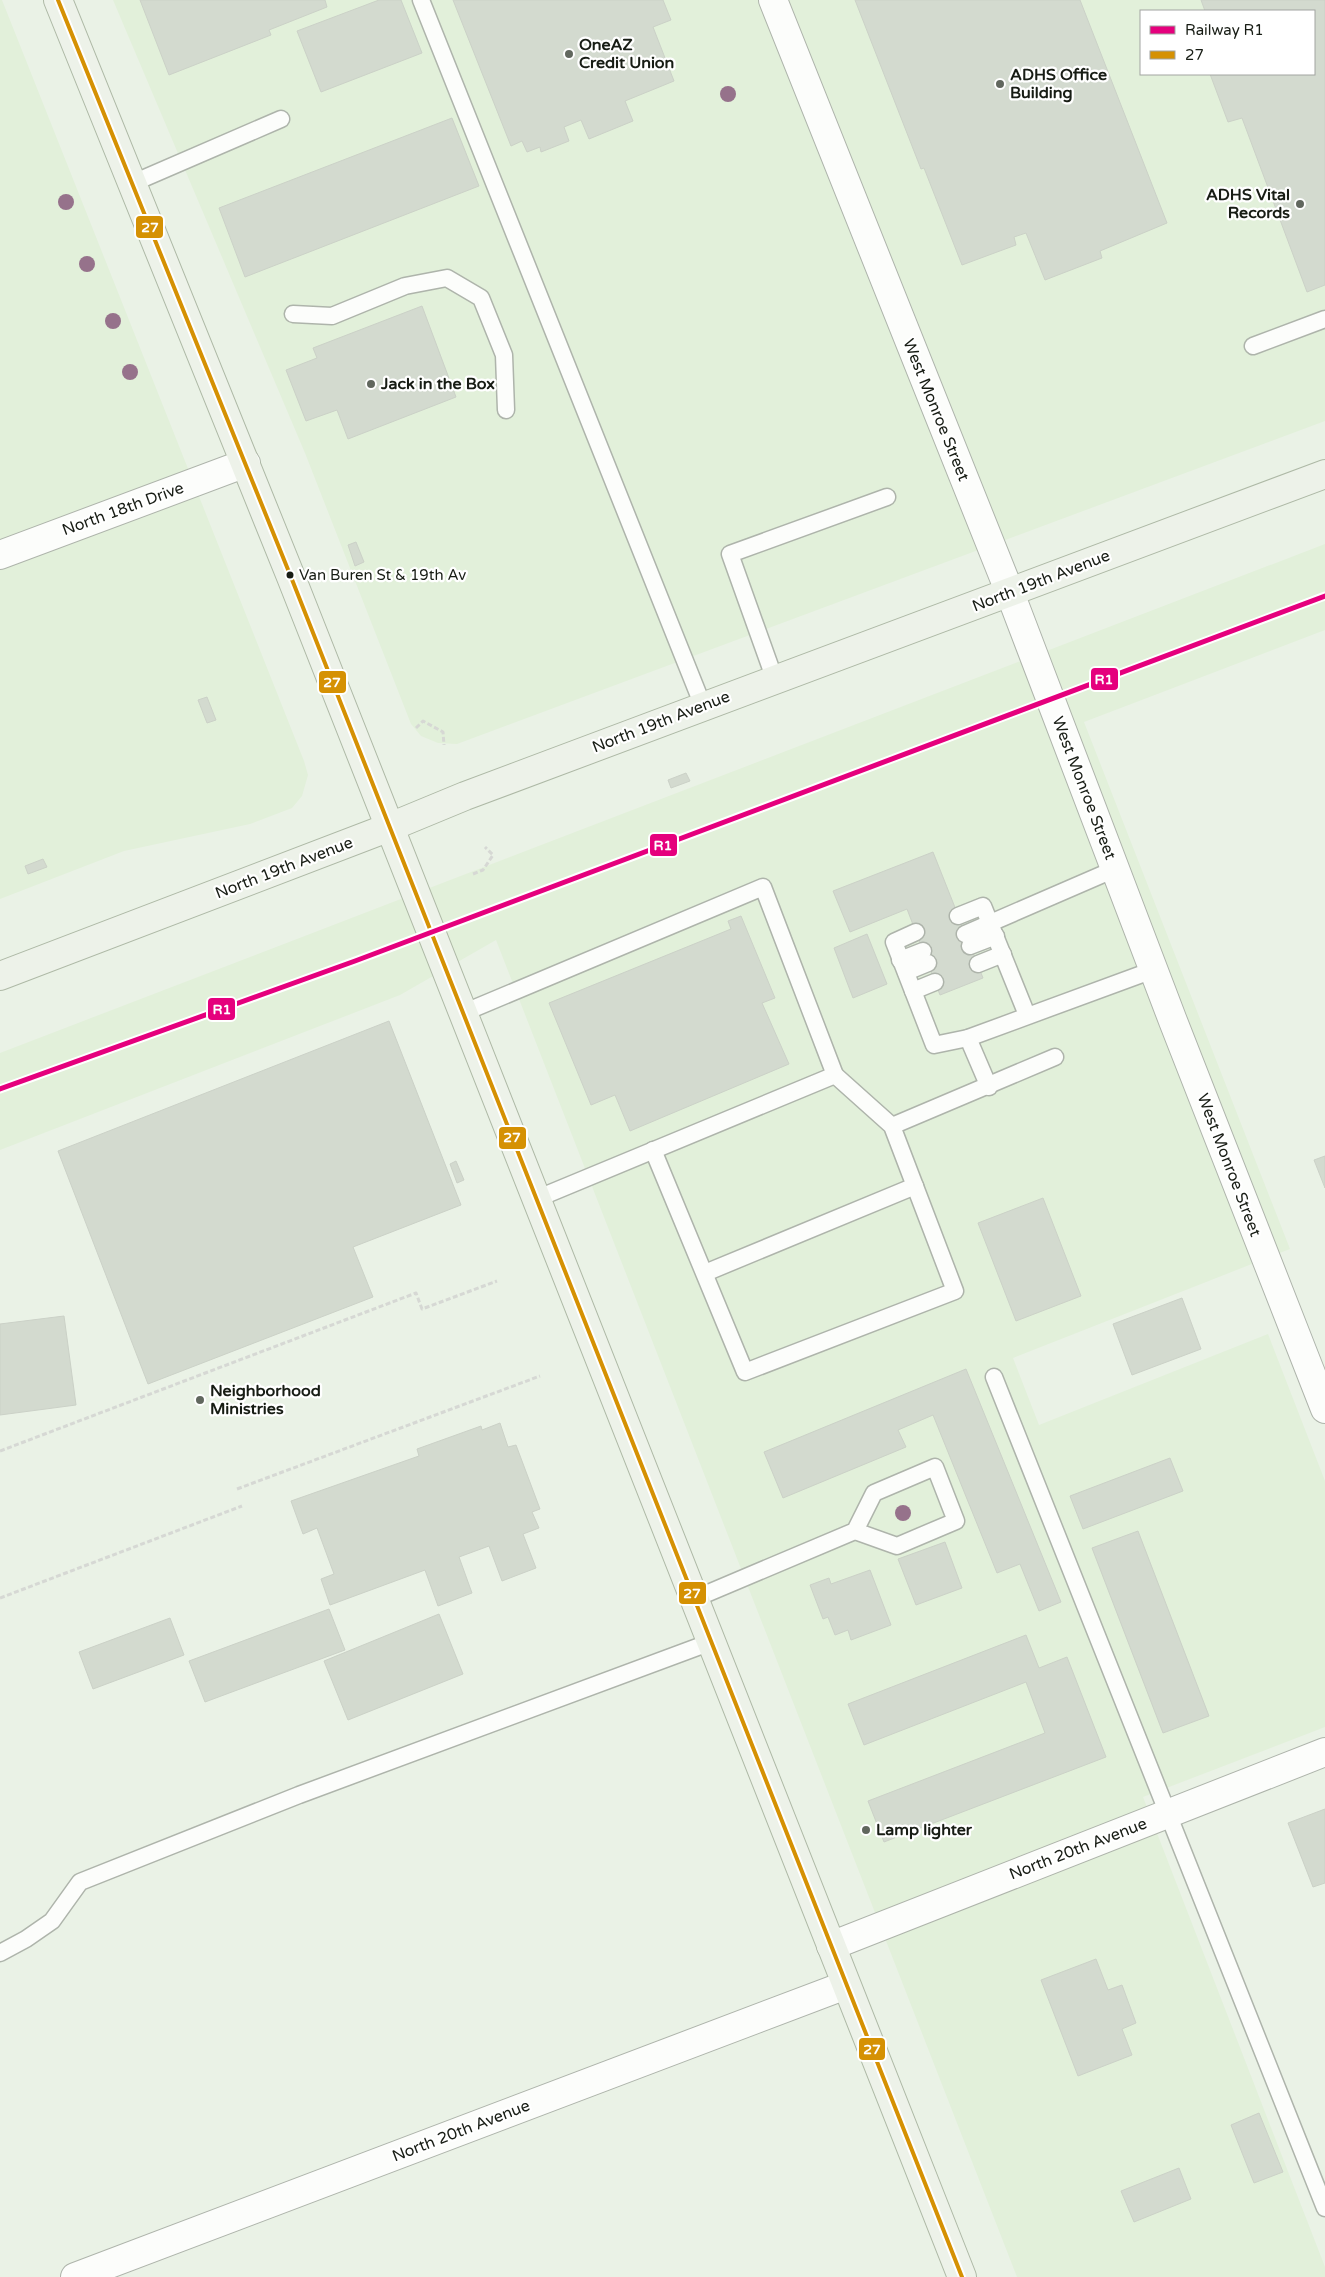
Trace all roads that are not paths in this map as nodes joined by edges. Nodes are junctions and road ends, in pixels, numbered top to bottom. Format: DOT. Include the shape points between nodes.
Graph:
graph roads {
  1 [pos="58,0"];
  2 [pos="422,0"];
  3 [pos="773,0"];
  4 [pos="281,119"];
  5 [pos="133,182"];
  6 [pos="293,314"];
  7 [pos="1325,319"];
  8 [pos="1253,346"];
  9 [pos="506,410"];
  10 [pos="246,463"];
  11 [pos="1325,474"];
  12 [pos="888,497"];
  13 [pos="0,555"];
  14 [pos="1010,594"];
  15 [pos="774,680"];
  16 [pos="703,706"];
  17 [pos="390,827"];
  18 [pos="1115,869"];
  19 [pos="958,916"];
  20 [pos="993,929"];
  21 [pos="916,932"];
  22 [pos="968,940"];
  23 [pos="1003,954"];
  24 [pos="926,957"];
  25 [pos="978,964"];
  26 [pos="903,966"];
  27 [pos="1153,970"];
  28 [pos="0,976"];
  29 [pos="935,982"];
  30 [pos="913,991"];
  31 [pos="463,1013"];
  32 [pos="1026,1015"];
  33 [pos="968,1038"];
  34 [pos="1055,1057"];
  35 [pos="835,1075"];
  36 [pos="989,1087"];
  37 [pos="892,1126"];
  38 [pos="654,1150"];
  39 [pos="915,1186"];
  40 [pos="536,1199"];
  41 [pos="705,1273"];
  42 [pos="994,1377"];
  43 [pos="1325,1409"];
  44 [pos="855,1531"];
  45 [pos="694,1599"];
  46 [pos="711,1642"];
  47 [pos="1325,1752"];
  48 [pos="1169,1814"];
  49 [pos="831,1946"];
  50 [pos="0,1953"];
  51 [pos="846,1985"];
  52 [pos="1325,2208"];
  53 [pos="75,2277"];
  54 [pos="962,2277"];
  1 -- 5 [label="main road"];
  2 -- 16 [label="lane"];
  3 -- 14 [label="street, West Monroe Street"];
  4 -- 5 [label="lane"];
  5 -- 10 [label="main road"];
  6 -- 9 [label="lane" via="332,316 406,286 447,278 481,298 504,355"];
  7 -- 8 [label="lane"];
  10 -- 13 [label="street, North 18th Drive"];
  10 -- 17 [label="main road"];
  11 -- 14 [label="main road, North 19th Avenue"];
  12 -- 15 [label="lane" via="730,554"];
  14 -- 15 [label="main road, North 19th Avenue"];
  14 -- 18 [label="street, West Monroe Street"];
  15 -- 16 [label="main road, North 19th Avenue"];
  16 -- 17 [label="main road, North 19th Avenue"];
  17 -- 28 [label="main road, North 19th Avenue"];
  17 -- 31 [label="main road"];
  18 -- 20 [label="lane"];
  18 -- 27 [label="street, West Monroe Street"];
  19 -- 20 [label="lane" via="983,906"];
  20 -- 22 [label="lane"];
  20 -- 23 [label="lane"];
  21 -- 26 [label="lane" via="894,942"];
  23 -- 25 [label="lane"];
  23 -- 32 [label="lane"];
  24 -- 26 [label="lane"];
  26 -- 30 [label="lane"];
  27 -- 32 [label="lane"];
  27 -- 43 [label="street, West Monroe Street"];
  29 -- 30 [label="lane"];
  30 -- 33 [label="lane" via="934,1045"];
  31 -- 35 [label="lane" via="763,887"];
  31 -- 40 [label="main road"];
  32 -- 33 [label="lane"];
  33 -- 36 [label="lane"];
  34 -- 36 [label="lane"];
  35 -- 37 [label="lane"];
  35 -- 38 [label="lane"];
  36 -- 37 [label="lane"];
  37 -- 39 [label="lane"];
  38 -- 40 [label="lane"];
  38 -- 41 [label="lane"];
  39 -- 41 [label="lane"];
  39 -- 41 [label="lane" via="955,1291 746,1372"];
  40 -- 45 [label="main road"];
  42 -- 48 [label="lane"];
  44 -- 44 [label="lane" via="897,1546 956,1521 935,1467 874,1493"];
  44 -- 45 [label="lane"];
  45 -- 46 [label="main road"];
  46 -- 49 [label="main road"];
  46 -- 50 [label="lane" via="299,1795 80,1882 52,1921"];
  47 -- 48 [label="street, North 20th Avenue"];
  48 -- 49 [label="street, North 20th Avenue"];
  48 -- 52 [label="lane"];
  49 -- 51 [label="main road"];
  51 -- 53 [label="street, North 20th Avenue"];
  51 -- 54 [label="main road"];
}
